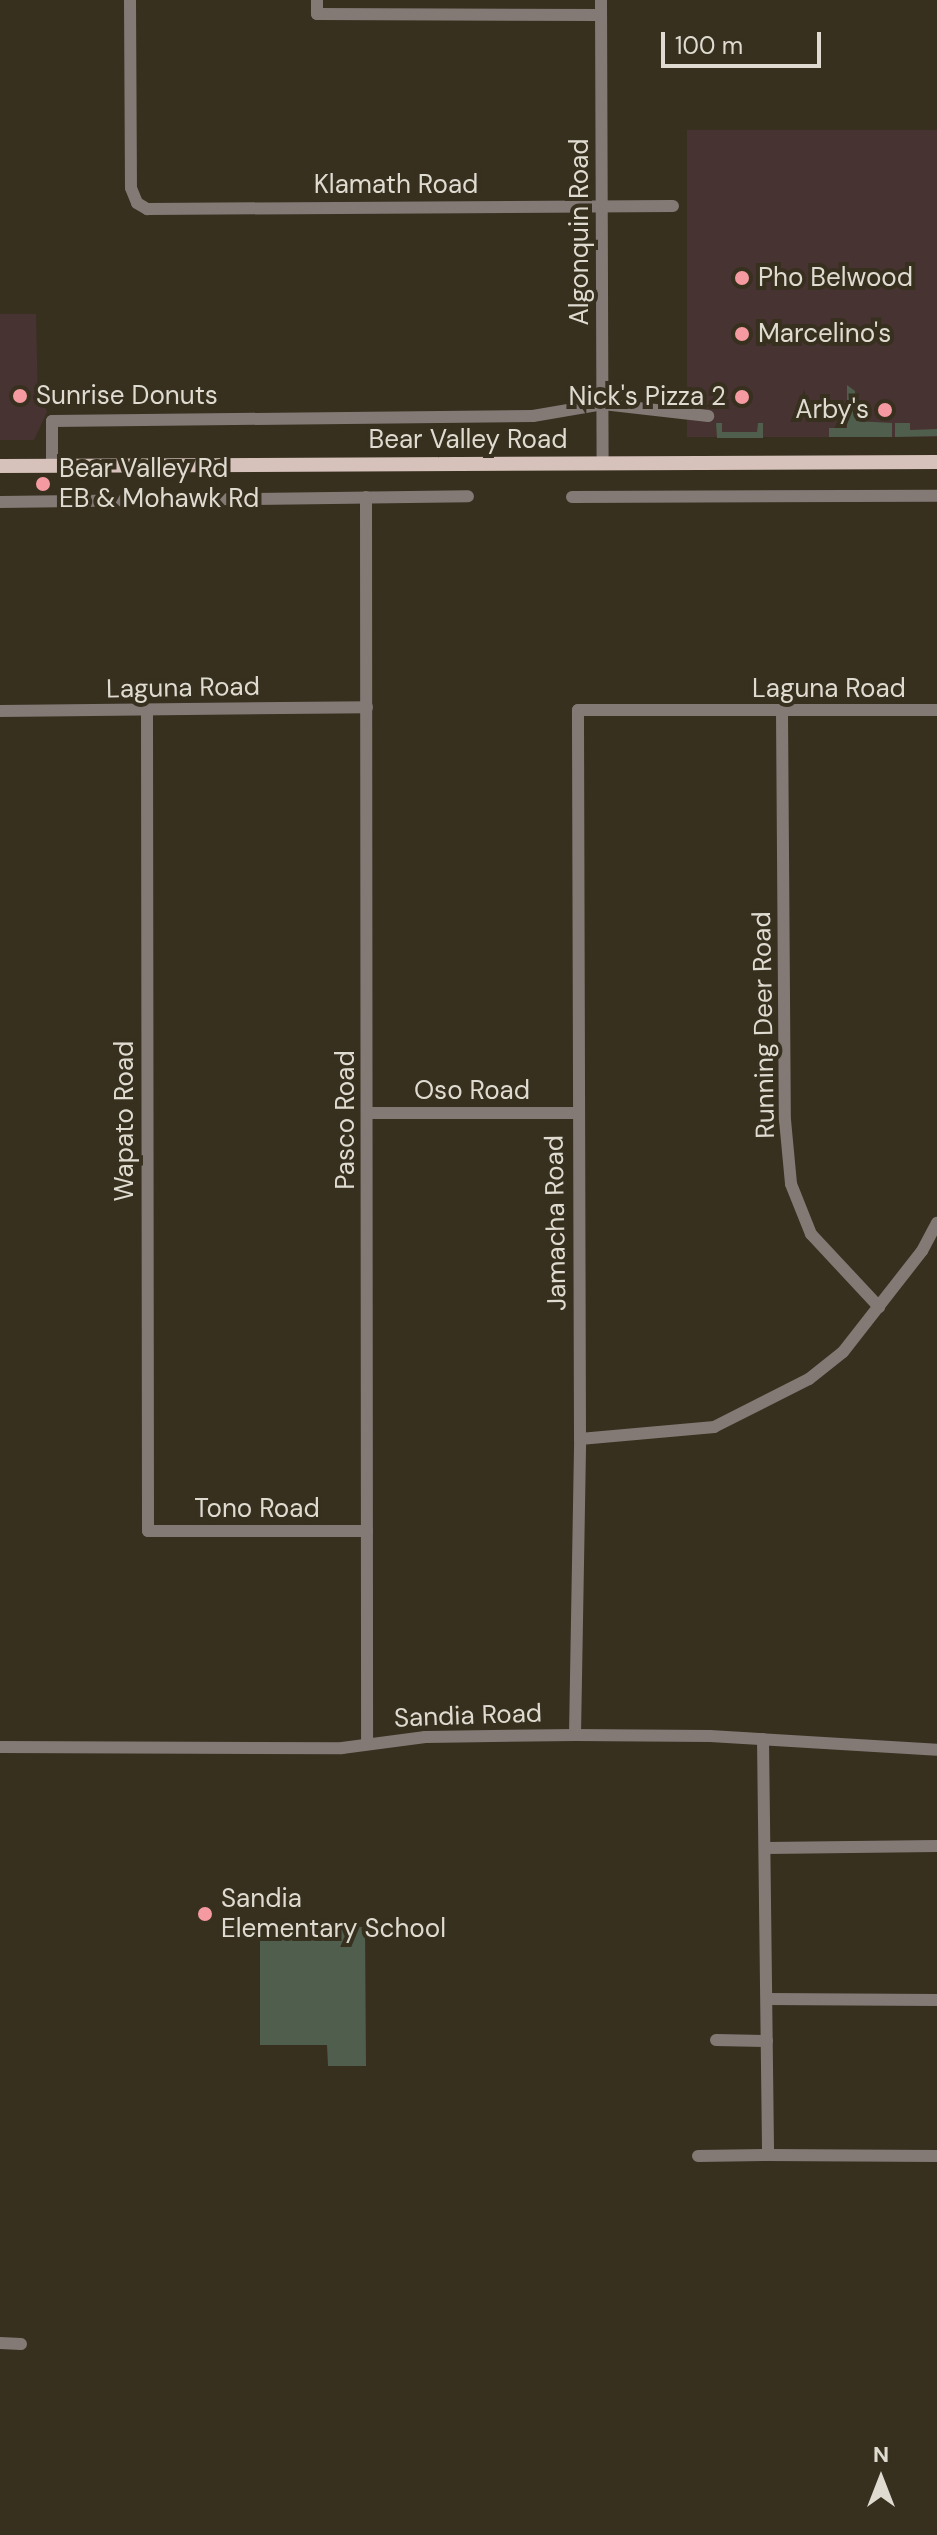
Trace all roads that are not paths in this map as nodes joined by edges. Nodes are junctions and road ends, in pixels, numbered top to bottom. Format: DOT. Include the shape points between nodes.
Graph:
graph roads {
  1 [pos="130,0"];
  2 [pos="317,0"];
  3 [pos="601,0"];
  4 [pos="601,15"];
  5 [pos="601,206"];
  6 [pos="673,206"];
  7 [pos="603,404"];
  8 [pos="708,416"];
  9 [pos="937,462"];
  10 [pos="603,463"];
  11 [pos="0,466"];
  12 [pos="52,466"];
  13 [pos="468,496"];
  14 [pos="937,496"];
  15 [pos="366,497"];
  16 [pos="572,497"];
  17 [pos="0,502"];
  18 [pos="367,707"];
  19 [pos="578,710"];
  20 [pos="937,710"];
  21 [pos="0,711"];
  22 [pos="147,711"];
  23 [pos="782,711"];
  24 [pos="368,1113"];
  25 [pos="577,1113"];
  26 [pos="937,1223"];
  27 [pos="879,1307"];
  28 [pos="580,1439"];
  29 [pos="148,1531"];
  30 [pos="367,1531"];
  31 [pos="575,1735"];
  32 [pos="763,1739"];
  33 [pos="367,1743"];
  34 [pos="0,1747"];
  35 [pos="937,1750"];
  36 [pos="937,1846"];
  37 [pos="766,1848"];
  38 [pos="767,1999"];
  39 [pos="937,2000"];
  40 [pos="716,2040"];
  41 [pos="767,2041"];
  42 [pos="768,2155"];
  43 [pos="698,2156"];
  44 [pos="937,2156"];
  45 [pos="0,2343"];
  46 [pos="21,2344"];
  1 -- 5 [label="street, Klamath Road" via="131,188 137,203 147,209"];
  2 -- 4 [label="street" via="317,14"];
  3 -- 4 [label="street, Algonquin Road"];
  4 -- 5 [label="street, Algonquin Road"];
  5 -- 6 [label="street, Klamath Road"];
  5 -- 7 [label="street, Algonquin Road"];
  7 -- 8 [label="street"];
  7 -- 10 [label="street, Algonquin Road"];
  7 -- 12 [label="street" via="533,416 52,421"];
  9 -- 10 [label="main road, Bear Valley Road"];
  10 -- 12 [label="main road, Bear Valley Road"];
  11 -- 12 [label="main road, Bear Valley Road"];
  13 -- 15 [label="street"];
  14 -- 16 [label="street"];
  15 -- 17 [label="street"];
  15 -- 18 [label="street, Pasco Road"];
  18 -- 22 [label="street, Laguna Road"];
  18 -- 24 [label="street, Pasco Road"];
  19 -- 23 [label="street, Laguna Road"];
  19 -- 25 [label="street, Jamacha Road"];
  20 -- 23 [label="street, Laguna Road"];
  21 -- 22 [label="street, Laguna Road"];
  22 -- 29 [label="street, Wapato Road"];
  23 -- 27 [label="street, Running Deer Road" via="785,1120 791,1184 811,1234"];
  24 -- 25 [label="street, Oso Road"];
  24 -- 30 [label="street, Pasco Road"];
  25 -- 28 [label="street, Jamacha Road"];
  26 -- 27 [label="street"];
  27 -- 28 [label="street" via="843,1352 809,1379 714,1427"];
  28 -- 31 [label="street, Jamacha Road"];
  29 -- 30 [label="street, Tono Road"];
  30 -- 33 [label="street, Pasco Road"];
  31 -- 32 [label="street, Sandia Road"];
  31 -- 33 [label="street, Sandia Road"];
  32 -- 35 [label="street, Sandia Road"];
  32 -- 37 [label="street"];
  33 -- 34 [label="street, Sandia Road" via="342,1748"];
  36 -- 37 [label="street"];
  37 -- 38 [label="street"];
  38 -- 39 [label="street"];
  38 -- 41 [label="street"];
  40 -- 41 [label="street"];
  41 -- 42 [label="street"];
  42 -- 43 [label="street"];
  42 -- 44 [label="street"];
  45 -- 46 [label="street"];
}
